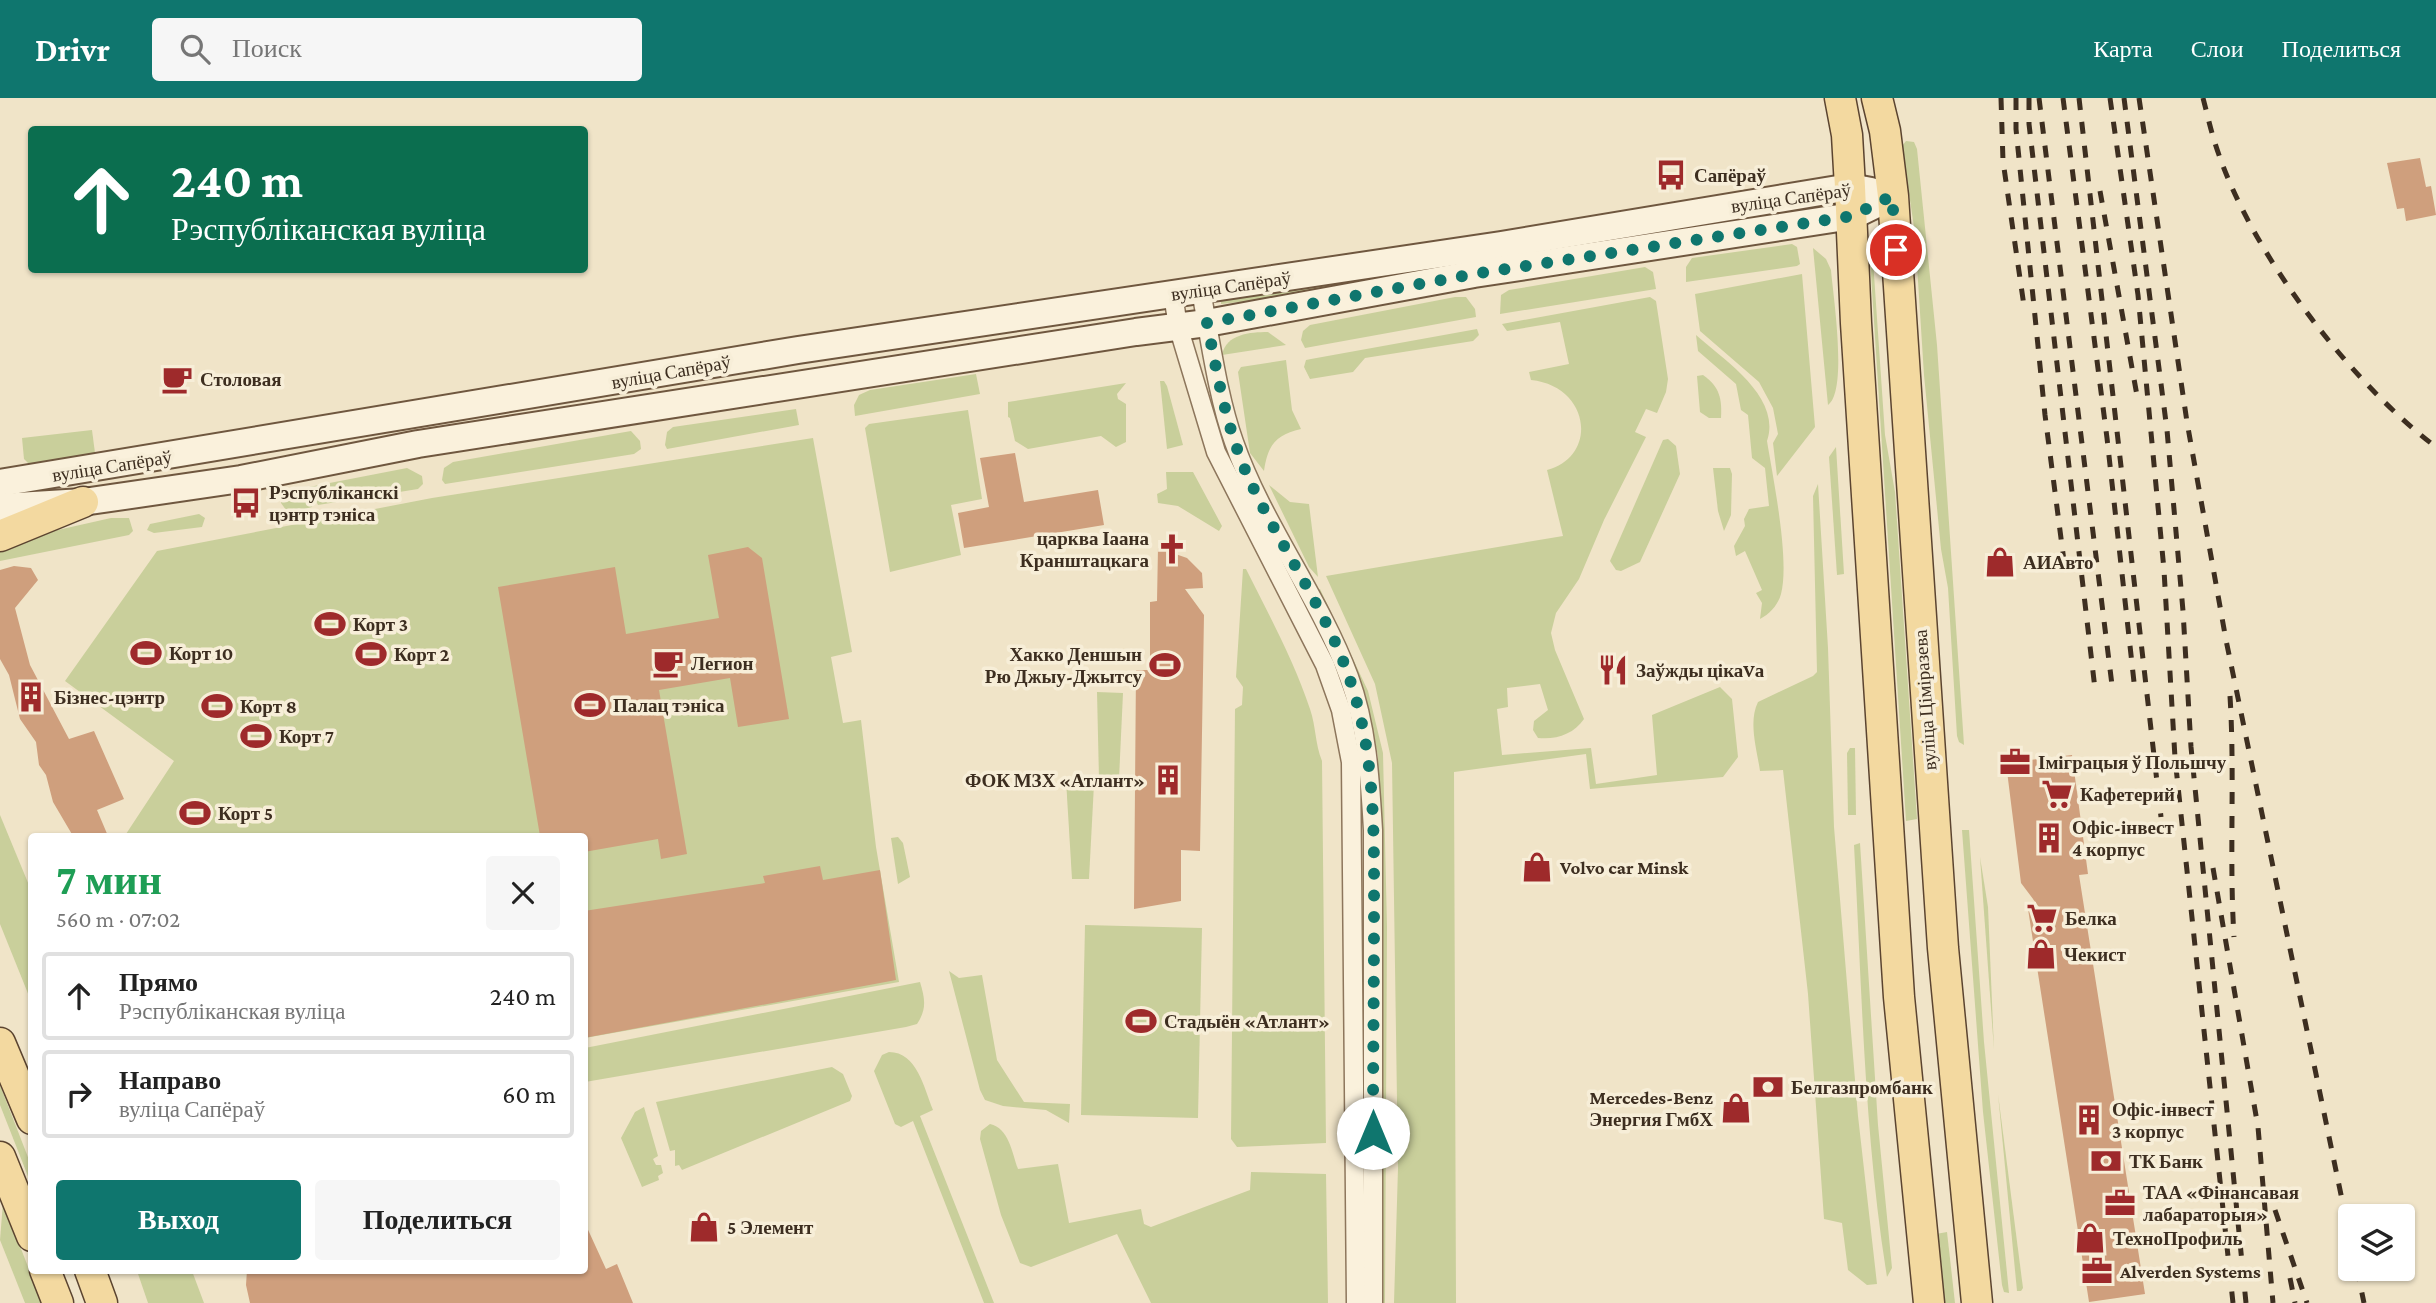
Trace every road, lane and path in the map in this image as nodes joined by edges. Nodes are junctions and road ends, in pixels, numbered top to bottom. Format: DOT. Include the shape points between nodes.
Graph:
graph roads {
  1 [pos="1840,98"];
  2 [pos="1877,98"];
  3 [pos="1892,196"];
  4 [pos="1851,201"];
  5 [pos="1202,291"];
  6 [pos="1173,295"];
  7 [pos="1207,323"];
  8 [pos="1178,326"];
  9 [pos="1236,447"];
  10 [pos="1216,452"];
  11 [pos="0,483"];
  12 [pos="83,502"];
  13 [pos="0,508"];
  14 [pos="0,536"];
  15 [pos="1943,948"];
  16 [pos="1896,950"];
  17 [pos="1947,996"];
  18 [pos="1899,998"];
  19 [pos="0,1043"];
  20 [pos="28,1110"];
  21 [pos="0,1157"];
  22 [pos="28,1226"];
  23 [pos="47,1274"];
  24 [pos="91,1274"];
  25 [pos="58,1303"];
  26 [pos="102,1303"];
  27 [pos="1356,1303"];
  28 [pos="1373,1303"];
  29 [pos="1929,1303"];
  30 [pos="1977,1303"];
  1 -- 4 [label="main road"];
  2 -- 3 [label="main road, вуліца Ціміразева"];
  3 -- 4 [label="main road, вуліца Сапёраў"];
  3 -- 15 [label="main road, вуліца Ціміразева"];
  4 -- 5 [label="main road, вуліца Сапёраў"];
  4 -- 7 [label="main road, вуліца Сапёраў"];
  4 -- 16 [label="main road"];
  5 -- 6 [label="main road, вуліца Сапёраў"];
  5 -- 7 [label="street"];
  6 -- 8 [label="street"];
  6 -- 11 [label="main road, вуліца Сапёраў" via="798,350"];
  7 -- 8 [label="main road, вуліца Сапёраў"];
  7 -- 9 [label="street"];
  8 -- 10 [label="street"];
  8 -- 12 [label="main road, вуліца Сапёраў" via="652,406 418,444 241,479"];
  9 -- 10 [label="street"];
  9 -- 28 [label="street" via="1350,678 1370,771"];
  10 -- 27 [label="street" via="1325,666 1341,710 1351,762"];
  12 -- 13 [label="main road, вуліца Сапёраў"];
  12 -- 14 [label="main road"];
  15 -- 16 [label="main road"];
  15 -- 17 [label="main road, вуліца Ціміразева"];
  16 -- 18 [label="main road"];
  17 -- 18 [label="main road"];
  17 -- 30 [label="main road, вуліца Ціміразева"];
  18 -- 29 [label="main road"];
  19 -- 20 [label="main road"];
  21 -- 22 [label="main road"];
  23 -- 25 [label="main road"];
  24 -- 26 [label="main road"];
}
